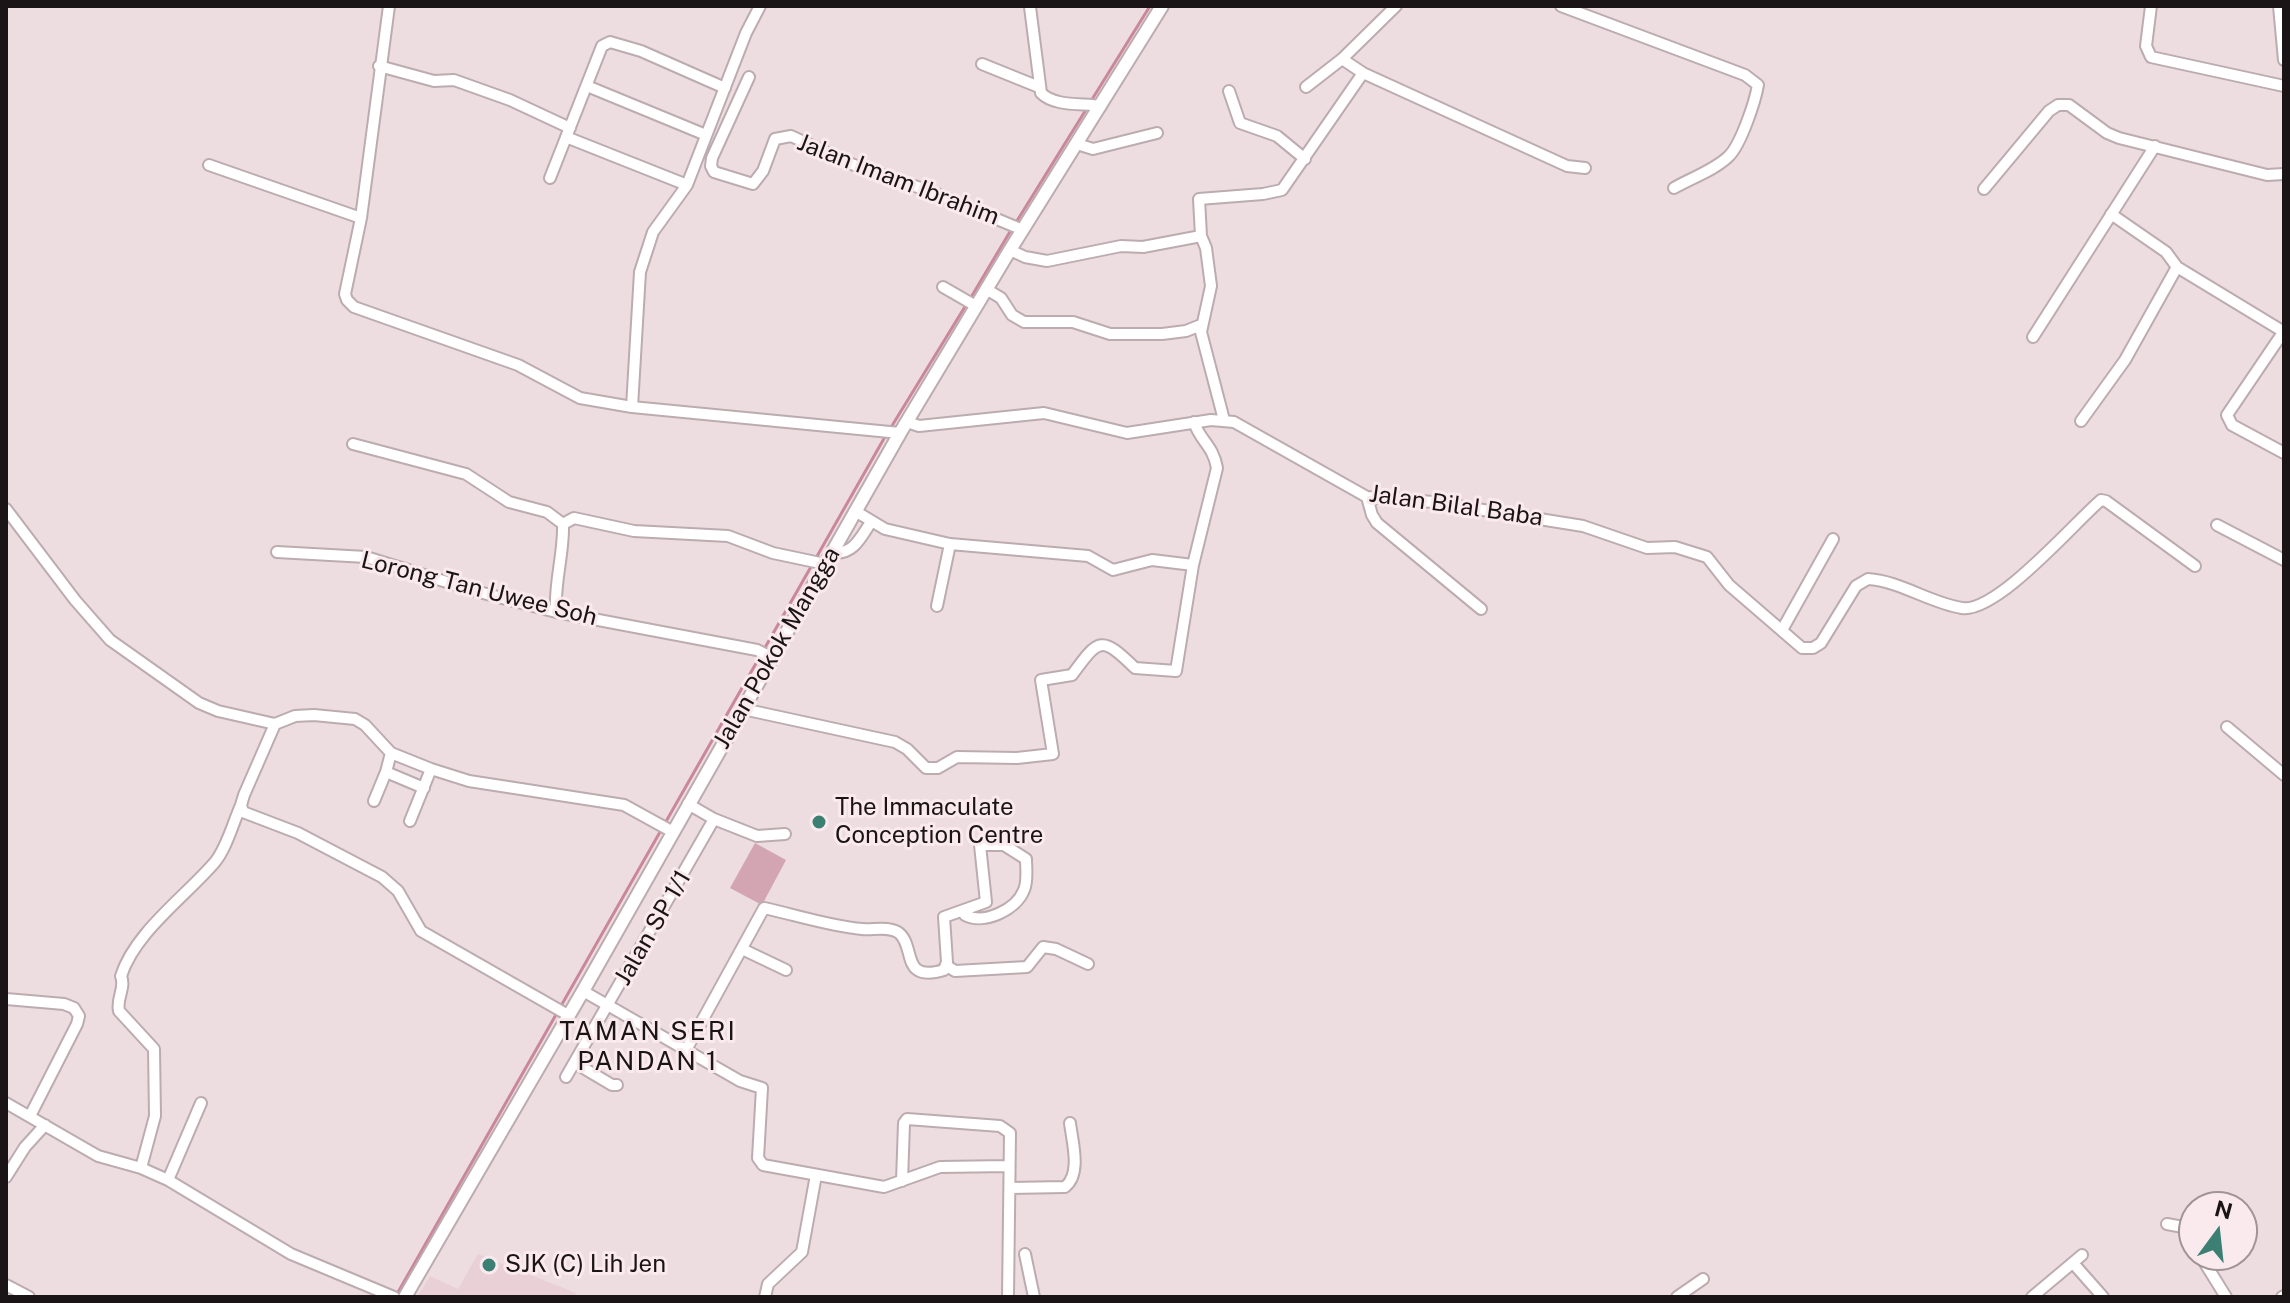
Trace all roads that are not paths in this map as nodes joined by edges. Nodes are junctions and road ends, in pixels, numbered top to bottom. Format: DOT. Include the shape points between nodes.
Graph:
graph roads {
  1 [pos="389,6"];
  2 [pos="760,6"];
  3 [pos="1162,6"];
  4 [pos="1396,6"];
  5 [pos="1561,6"];
  6 [pos="2151,6"];
  7 [pos="2279,6"];
  8 [pos="1030,7"];
  9 [pos="1584,10"];
  10 [pos="1342,59"];
  11 [pos="2284,60"];
  12 [pos="982,64"];
  13 [pos="379,66"];
  14 [pos="1363,73"];
  15 [pos="749,77"];
  16 [pos="587,86"];
  17 [pos="2284,86"];
  18 [pos="1039,87"];
  19 [pos="1306,87"];
  20 [pos="725,88"];
  21 [pos="1229,91"];
  22 [pos="1098,105"];
  23 [pos="568,133"];
  24 [pos="1157,133"];
  25 [pos="706,135"];
  26 [pos="1077,144"];
  27 [pos="2155,146"];
  28 [pos="1305,159"];
  29 [pos="209,165"];
  30 [pos="1585,168"];
  31 [pos="2284,174"];
  32 [pos="550,178"];
  33 [pos="687,185"];
  34 [pos="1674,188"];
  35 [pos="1984,189"];
  36 [pos="2111,214"];
  37 [pos="361,218"];
  38 [pos="1017,227"];
  39 [pos="1201,236"];
  40 [pos="1010,250"];
  41 [pos="2177,267"];
  42 [pos="943,287"];
  43 [pos="986,289"];
  44 [pos="971,303"];
  45 [pos="1201,325"];
  46 [pos="2284,332"];
  47 [pos="2033,337"];
  48 [pos="632,407"];
  49 [pos="1224,420"];
  50 [pos="2081,421"];
  51 [pos="1194,422"];
  52 [pos="899,429"];
  53 [pos="353,444"];
  54 [pos="2284,453"];
  55 [pos="1367,497"];
  56 [pos="6,509"];
  57 [pos="855,511"];
  58 [pos="871,522"];
  59 [pos="563,524"];
  60 [pos="2217,525"];
  61 [pos="1833,539"];
  62 [pos="950,544"];
  63 [pos="277,552"];
  64 [pos="832,552"];
  65 [pos="2284,560"];
  66 [pos="825,564"];
  67 [pos="1193,565"];
  68 [pos="2195,566"];
  69 [pos="937,606"];
  70 [pos="1481,609"];
  71 [pos="556,612"];
  72 [pos="1782,630"];
  73 [pos="766,654"];
  74 [pos="743,709"];
  75 [pos="275,724"];
  76 [pos="2227,727"];
  77 [pos="391,753"];
  78 [pos="431,769"];
  79 [pos="386,772"];
  80 [pos="2284,775"];
  81 [pos="424,788"];
  82 [pos="374,801"];
  83 [pos="688,804"];
  84 [pos="241,805"];
  85 [pos="714,819"];
  86 [pos="410,821"];
  87 [pos="670,830"];
  88 [pos="785,834"];
  89 [pos="965,911"];
  90 [pos="742,949"];
  91 [pos="1088,964"];
  92 [pos="947,966"];
  93 [pos="786,970"];
  94 [pos="583,991"];
  95 [pos="6,999"];
  96 [pos="608,1006"];
  97 [pos="562,1011"];
  98 [pos="686,1050"];
  99 [pos="575,1063"];
  100 [pos="566,1077"];
  101 [pos="617,1085"];
  102 [pos="6,1103"];
  103 [pos="201,1103"];
  104 [pos="30,1116"];
  105 [pos="1070,1123"];
  106 [pos="45,1125"];
  107 [pos="1009,1166"];
  108 [pos="141,1168"];
  109 [pos="816,1175"];
  110 [pos="6,1177"];
  111 [pos="168,1180"];
  112 [pos="902,1181"];
  113 [pos="1010,1188"];
  114 [pos="2167,1224"];
  115 [pos="2178,1226"];
  116 [pos="1025,1254"];
  117 [pos="2082,1255"];
  118 [pos="2073,1263"];
  119 [pos="2210,1271"];
  120 [pos="1703,1279"];
  121 [pos="6,1285"];
  122 [pos="391,1296"];
  123 [pos="29,1297"];
  124 [pos="405,1297"];
  125 [pos="765,1297"];
  126 [pos="1008,1297"];
  127 [pos="1034,1297"];
  128 [pos="1677,1297"];
  129 [pos="2032,1297"];
  130 [pos="2103,1297"];
  131 [pos="2226,1297"];
  1 -- 13 [label="street, Jalan Bilal Baba"];
  2 -- 20 [label="street"];
  3 -- 22 [label="main road, Jalan Pokok Mangga"];
  4 -- 10 [label="street"];
  5 -- 9 [label="street"];
  6 -- 17 [label="street" via="2146,46 2151,57"];
  7 -- 11 [label="street"];
  8 -- 18 [label="street"];
  9 -- 34 [label="street" via="1745,75 1758,85 1732,153"];
  10 -- 14 [label="street"];
  10 -- 19 [label="street"];
  12 -- 18 [label="street"];
  13 -- 23 [label="street" via="434,81 454,80 510,100"];
  13 -- 37 [label="street, Jalan Bilal Baba"];
  14 -- 28 [label="street"];
  14 -- 30 [label="street" via="1567,166"];
  15 -- 38 [label="street, Jalan Imam Ibrahim" via="712,158 714,172 753,184 775,139 791,136"];
  16 -- 20 [label="street" via="602,46 610,42"];
  16 -- 23 [label="street"];
  16 -- 25 [label="street"];
  18 -- 22 [label="street" via="1047,99"];
  20 -- 25 [label="street"];
  21 -- 28 [label="street" via="1240,123 1277,136"];
  22 -- 26 [label="main road, Jalan Pokok Mangga"];
  23 -- 32 [label="street"];
  23 -- 33 [label="street"];
  24 -- 26 [label="street" via="1093,149"];
  25 -- 33 [label="street"];
  26 -- 38 [label="main road, Jalan Pokok Mangga"];
  27 -- 31 [label="street" via="2267,175"];
  27 -- 35 [label="street" via="2107,133 2069,105 2058,105"];
  27 -- 36 [label="street"];
  28 -- 39 [label="street" via="1277,192 1199,199"];
  29 -- 37 [label="street"];
  33 -- 48 [label="street" via="653,232 640,272"];
  36 -- 41 [label="street" via="2166,252"];
  36 -- 47 [label="street"];
  37 -- 48 [label="street, Jalan Bilal Baba" via="345,294 354,307 518,365 580,398"];
  38 -- 40 [label="main road, Jalan Pokok Mangga"];
  39 -- 40 [label="street" via="1047,261"];
  39 -- 45 [label="street" via="1211,286"];
  40 -- 43 [label="main road, Jalan Pokok Mangga"];
  41 -- 46 [label="street"];
  41 -- 50 [label="street" via="2125,360"];
  42 -- 44 [label="street"];
  43 -- 44 [label="main road, Jalan Pokok Mangga"];
  43 -- 45 [label="street" via="1024,322 1073,322 1110,334 1186,331"];
  44 -- 52 [label="main road, Jalan Pokok Mangga"];
  45 -- 49 [label="street"];
  46 -- 54 [label="street" via="2227,415 2232,425"];
  48 -- 52 [label="street, Jalan Bilal Baba"];
  49 -- 51 [label="street, Jalan Bilal Baba"];
  49 -- 55 [label="street, Jalan Bilal Baba"];
  51 -- 52 [label="street, Jalan Bilal Baba" via="1127,433 1044,413"];
  51 -- 67 [label="street" via="1214,453 1217,468"];
  52 -- 57 [label="main road, Jalan Pokok Mangga"];
  53 -- 59 [label="street" via="466,474 509,502 547,512"];
  55 -- 70 [label="street" via="1377,523"];
  55 -- 72 [label="street, Jalan Bilal Baba" via="1569,523 1647,548 1696,553 1707,557 1729,585"];
  56 -- 75 [label="street" via="110,640 199,703"];
  57 -- 58 [label="street"];
  57 -- 64 [label="main road, Jalan Pokok Mangga"];
  58 -- 62 [label="street"];
  58 -- 64 [label="street" via="849,551"];
  59 -- 66 [label="street" via="574,518 646,531 728,536"];
  59 -- 71 [label="street"];
  60 -- 65 [label="street"];
  61 -- 72 [label="street"];
  62 -- 67 [label="street" via="1088,556 1113,570 1152,560"];
  62 -- 69 [label="street"];
  63 -- 71 [label="street, Lorong Tan Uwee Soh" via="366,557"];
  64 -- 66 [label="main road, Jalan Pokok Mangga"];
  66 -- 73 [label="main road, Jalan Pokok Mangga"];
  67 -- 74 [label="street" via="1176,671 1135,668 1105,644 1090,650 1072,675 1041,680 1053,754 957,757 938,768 926,768 895,742"];
  68 -- 72 [label="street, Jalan Bilal Baba" via="2101,500 2040,559 1975,609 1868,579 1856,586 1813,648 1802,648"];
  71 -- 73 [label="street, Lorong Tan Uwee Soh"];
  73 -- 74 [label="main road, Jalan Pokok Mangga"];
  74 -- 83 [label="main road, Jalan Pokok Mangga"];
  75 -- 77 [label="street" via="295,716 343,716 365,725"];
  75 -- 84 [label="street"];
  76 -- 80 [label="street"];
  77 -- 78 [label="street"];
  77 -- 79 [label="street"];
  78 -- 81 [label="street"];
  78 -- 87 [label="street" via="469,781 624,805"];
  79 -- 81 [label="street"];
  79 -- 82 [label="street"];
  81 -- 86 [label="street"];
  83 -- 85 [label="street"];
  83 -- 87 [label="main road, Jalan Pokok Mangga"];
  84 -- 97 [label="street" via="243,812 298,833 382,877 398,891 421,931"];
  84 -- 108 [label="street" via="218,859 140,942 121,976 119,1011 154,1049 155,1116"];
  85 -- 88 [label="street" via="757,836"];
  85 -- 96 [label="street, Jalan SP 1/1"];
  87 -- 94 [label="main road, Jalan Pokok Mangga"];
  89 -- 89 [label="street" via="986,902 980,845 1004,845 1026,859 1025,888 1009,908 974,919"];
  89 -- 92 [label="street" via="944,917"];
  90 -- 92 [label="street" via="764,908 861,929 890,929 903,938 909,961 918,970 936,972"];
  90 -- 93 [label="street"];
  90 -- 98 [label="street"];
  91 -- 92 [label="street" via="1043,947 1027,967 955,971"];
  94 -- 96 [label="street"];
  94 -- 97 [label="main road, Jalan Pokok Mangga"];
  95 -- 104 [label="street" via="64,1004 79,1016"];
  96 -- 98 [label="street"];
  96 -- 99 [label="street, Jalan SP 1/1"];
  97 -- 124 [label="main road, Jalan Pokok Mangga"];
  98 -- 109 [label="street" via="762,1088 759,1162"];
  99 -- 100 [label="street, Jalan SP 1/1"];
  99 -- 101 [label="street"];
  102 -- 104 [label="street"];
  103 -- 111 [label="street"];
  104 -- 106 [label="street"];
  105 -- 113 [label="street" via="1070,1182 1065,1187"];
  106 -- 108 [label="street" via="98,1156"];
  106 -- 110 [label="street"];
  107 -- 112 [label="street" via="940,1167"];
  107 -- 112 [label="street" via="1010,1133 1000,1126 912,1118 904,1123"];
  107 -- 113 [label="street"];
  108 -- 111 [label="street"];
  109 -- 112 [label="street" via="884,1187"];
  109 -- 125 [label="street" via="802,1252 768,1284"];
  111 -- 122 [label="street" via="291,1254"];
  113 -- 126 [label="street"];
  114 -- 115 [label="street"];
  116 -- 127 [label="street"];
  117 -- 118 [label="street"];
  118 -- 129 [label="street"];
  118 -- 130 [label="street"];
  119 -- 131 [label="street"];
  120 -- 128 [label="street"];
  121 -- 123 [label="street"];
}
